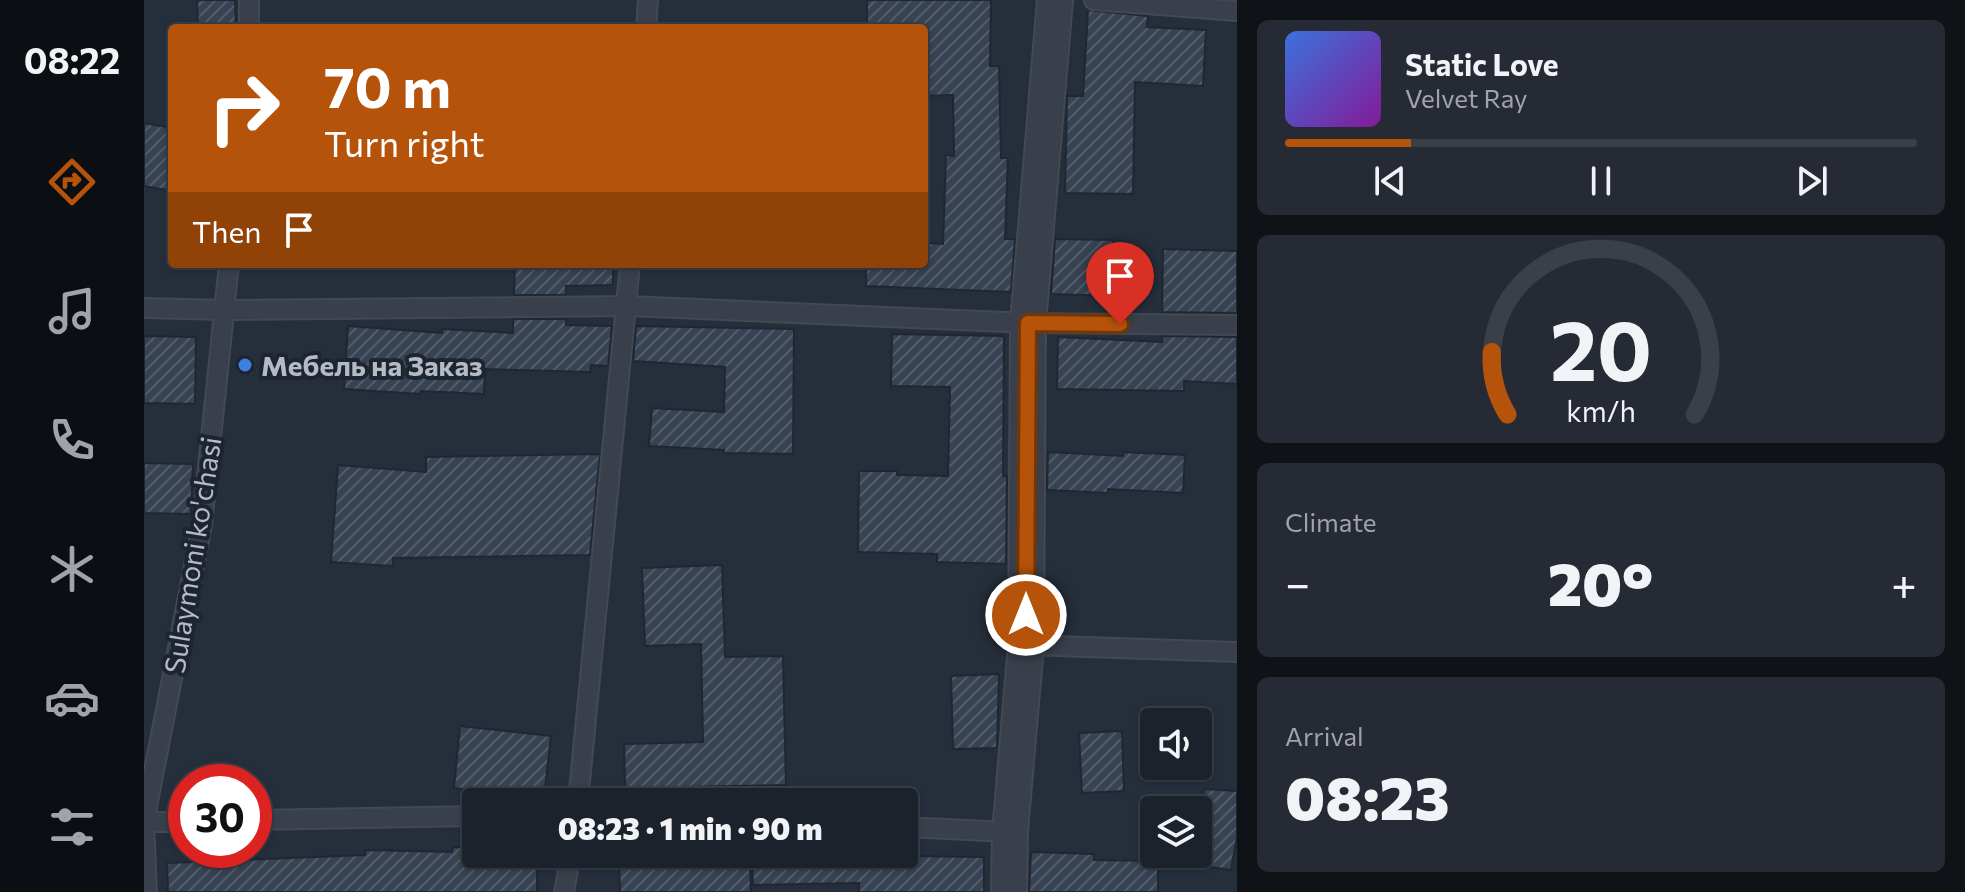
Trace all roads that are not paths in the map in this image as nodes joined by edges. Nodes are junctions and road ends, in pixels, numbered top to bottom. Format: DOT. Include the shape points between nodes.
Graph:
graph roads {
  1 [pos="249,0"];
  2 [pos="648,0"];
  3 [pos="1055,0"];
  4 [pos="1094,0"];
  5 [pos="1237,11"];
  6 [pos="249,24"];
  7 [pos="646,24"];
  8 [pos="229,268"];
  9 [pos="630,268"];
  10 [pos="628,306"];
  11 [pos="144,308"];
  12 [pos="224,310"];
  13 [pos="1028,323"];
  14 [pos="1237,325"];
  15 [pos="1026,645"];
  16 [pos="1237,652"];
  17 [pos="579,788"];
  18 [pos="462,816"];
  19 [pos="272,820"];
  20 [pos="144,822"];
  21 [pos="168,822"];
  22 [pos="918,828"];
  23 [pos="1010,832"];
  24 [pos="568,868"];
  25 [pos="147,892"];
  26 [pos="564,892"];
  27 [pos="1009,892"];
  1 -- 6 [label="lane"];
  2 -- 7 [label="lane"];
  3 -- 13 [label="street"];
  4 -- 5 [label="lane"];
  8 -- 12 [label="lane, Sulaymoni ko'chasi"];
  9 -- 10 [label="lane"];
  10 -- 12 [label="lane"];
  10 -- 13 [label="lane"];
  10 -- 17 [label="lane"];
  11 -- 12 [label="lane"];
  12 -- 20 [label="lane, Sulaymoni ko'chasi" via="202,525"];
  13 -- 14 [label="lane"];
  13 -- 15 [label="street"];
  15 -- 16 [label="lane"];
  15 -- 23 [label="street"];
  18 -- 19 [label="lane"];
  20 -- 21 [label="lane"];
  20 -- 25 [label="lane, Sulaymoni ko'chasi"];
  22 -- 23 [label="lane"];
  23 -- 27 [label="street"];
  24 -- 26 [label="lane"];
}
